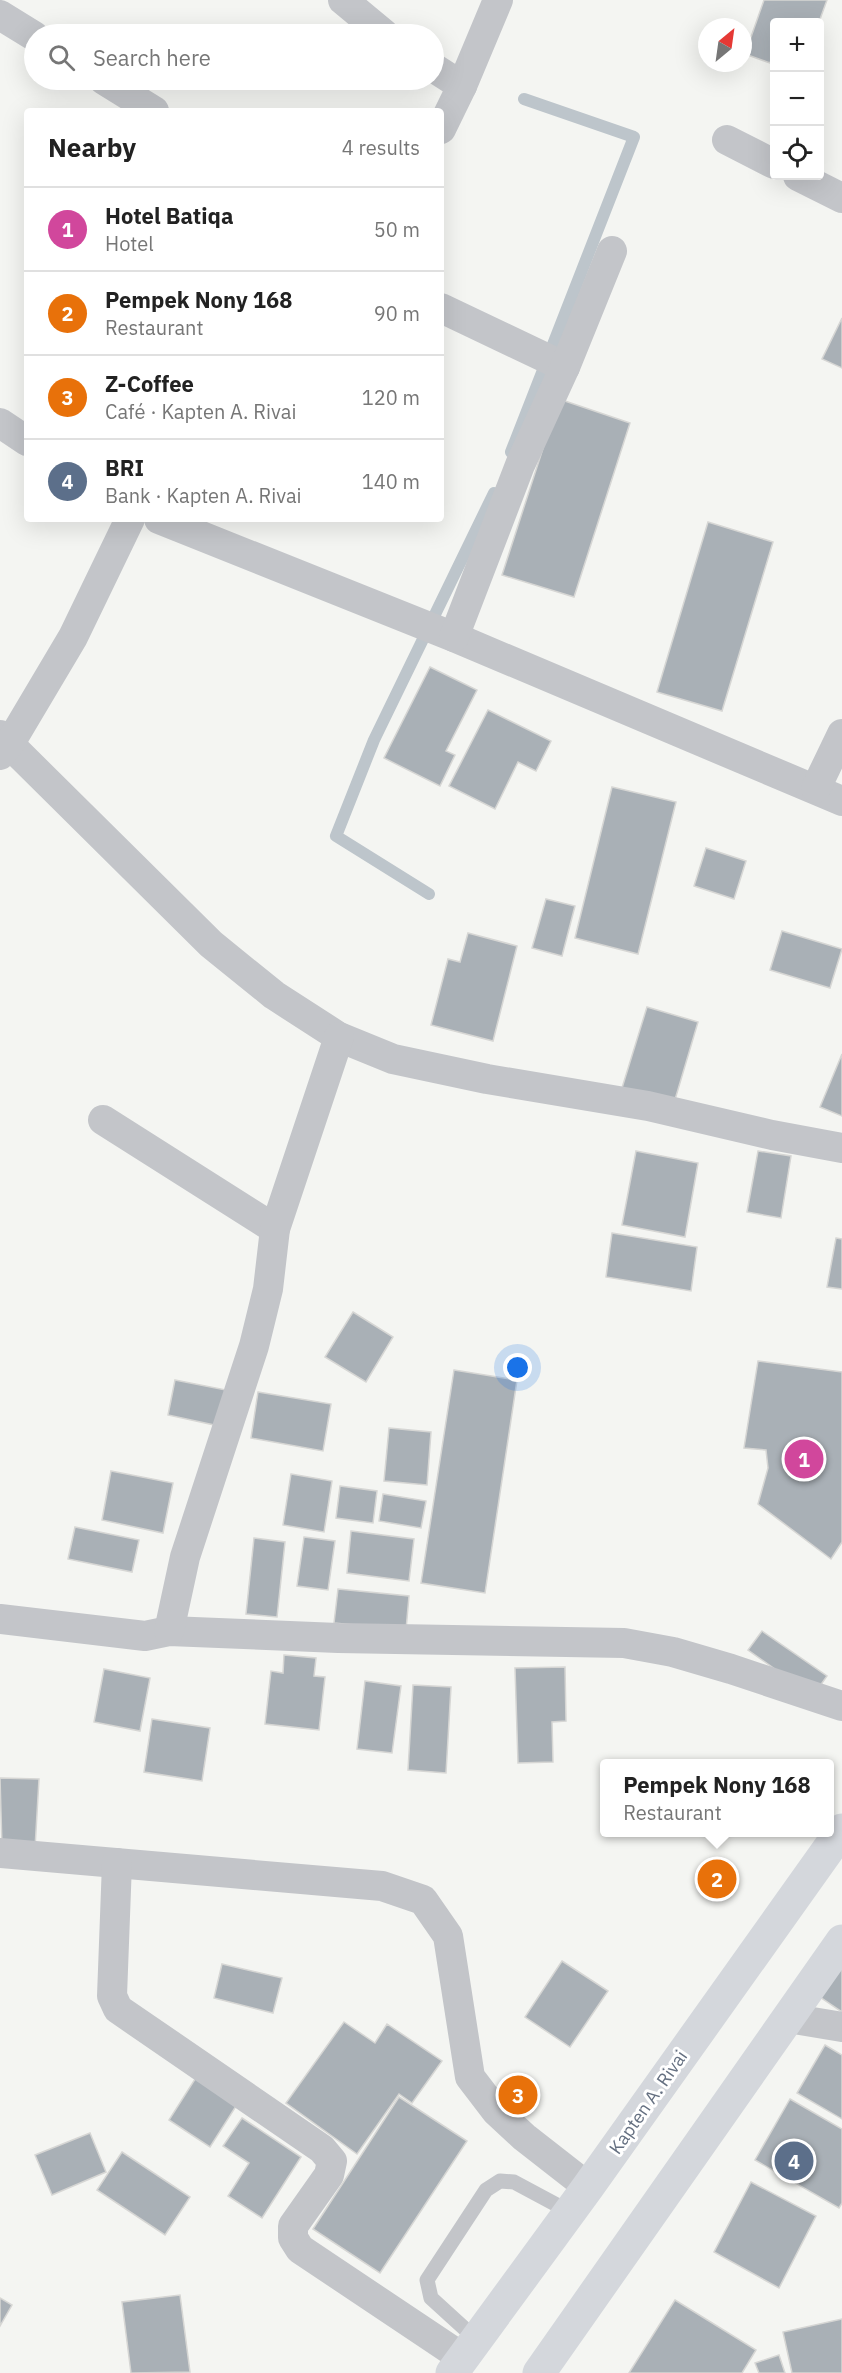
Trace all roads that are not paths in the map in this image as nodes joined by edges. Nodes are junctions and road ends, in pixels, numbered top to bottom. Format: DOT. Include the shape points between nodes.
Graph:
graph roads {
  1 [pos="343,0"];
  2 [pos="498,0"];
  3 [pos="0,15"];
  4 [pos="372,24"];
  5 [pos="24,30"];
  6 [pos="444,74"];
  7 [pos="462,86"];
  8 [pos="120,90"];
  9 [pos="149,108"];
  10 [pos="444,123"];
  11 [pos="727,141"];
  12 [pos="770,162"];
  13 [pos="806,180"];
  14 [pos="842,198"];
  15 [pos="612,252"];
  16 [pos="444,309"];
  17 [pos="560,365"];
  18 [pos="0,423"];
  19 [pos="24,439"];
  20 [pos="129,522"];
  21 [pos="167,522"];
  22 [pos="449,635"];
  23 [pos="842,734"];
  24 [pos="3,744"];
  25 [pos="829,795"];
  26 [pos="339,1037"];
  27 [pos="103,1120"];
  28 [pos="842,1148"];
  29 [pos="275,1229"];
  30 [pos="0,1619"];
  31 [pos="169,1631"];
  32 [pos="842,1706"];
  33 [pos="842,1830"];
  34 [pos="0,1853"];
  35 [pos="117,1863"];
  36 [pos="842,1941"];
  37 [pos="788,2018"];
  38 [pos="842,2027"];
  39 [pos="579,2199"];
  40 [pos="464,2357"];
  41 [pos="539,2373"];
  1 -- 4 [label="street"];
  2 -- 7 [label="street"];
  3 -- 5 [label="street"];
  6 -- 7 [label="street"];
  7 -- 10 [label="street"];
  8 -- 9 [label="street"];
  11 -- 12 [label="street"];
  13 -- 14 [label="street"];
  15 -- 17 [label="street"];
  16 -- 17 [label="street"];
  17 -- 22 [label="street"];
  18 -- 19 [label="street"];
  20 -- 24 [label="street" via="73,637"];
  21 -- 22 [label="street"];
  22 -- 25 [label="street"];
  23 -- 25 [label="street"];
  24 -- 26 [label="street" via="211,944 274,995"];
  26 -- 28 [label="street" via="393,1059 648,1106"];
  26 -- 29 [label="street"];
  27 -- 29 [label="street"];
  29 -- 31 [label="street" via="268,1289 254,1346 185,1557"];
  30 -- 31 [label="street" via="132,1636"];
  31 -- 32 [label="street" via="624,1643 731,1668"];
  33 -- 39 [label="main road, Kapten A. Rivai"];
  34 -- 35 [label="street"];
  35 -- 39 [label="street" via="382,1886 423,1900 448,1936 470,2077"];
  35 -- 40 [label="street" via="112,1996 118,2009 322,2149 332,2161 329,2175 293,2226 293,2238 300,2248"];
  36 -- 37 [label="main road"];
  37 -- 38 [label="street"];
  37 -- 41 [label="main road"];
  39 -- 40 [label="main road, Kapten A. Rivai"];
  39 -- 40 [label="lane" via="514,2182 500,2181 486,2190 427,2280 431,2298"];
}
